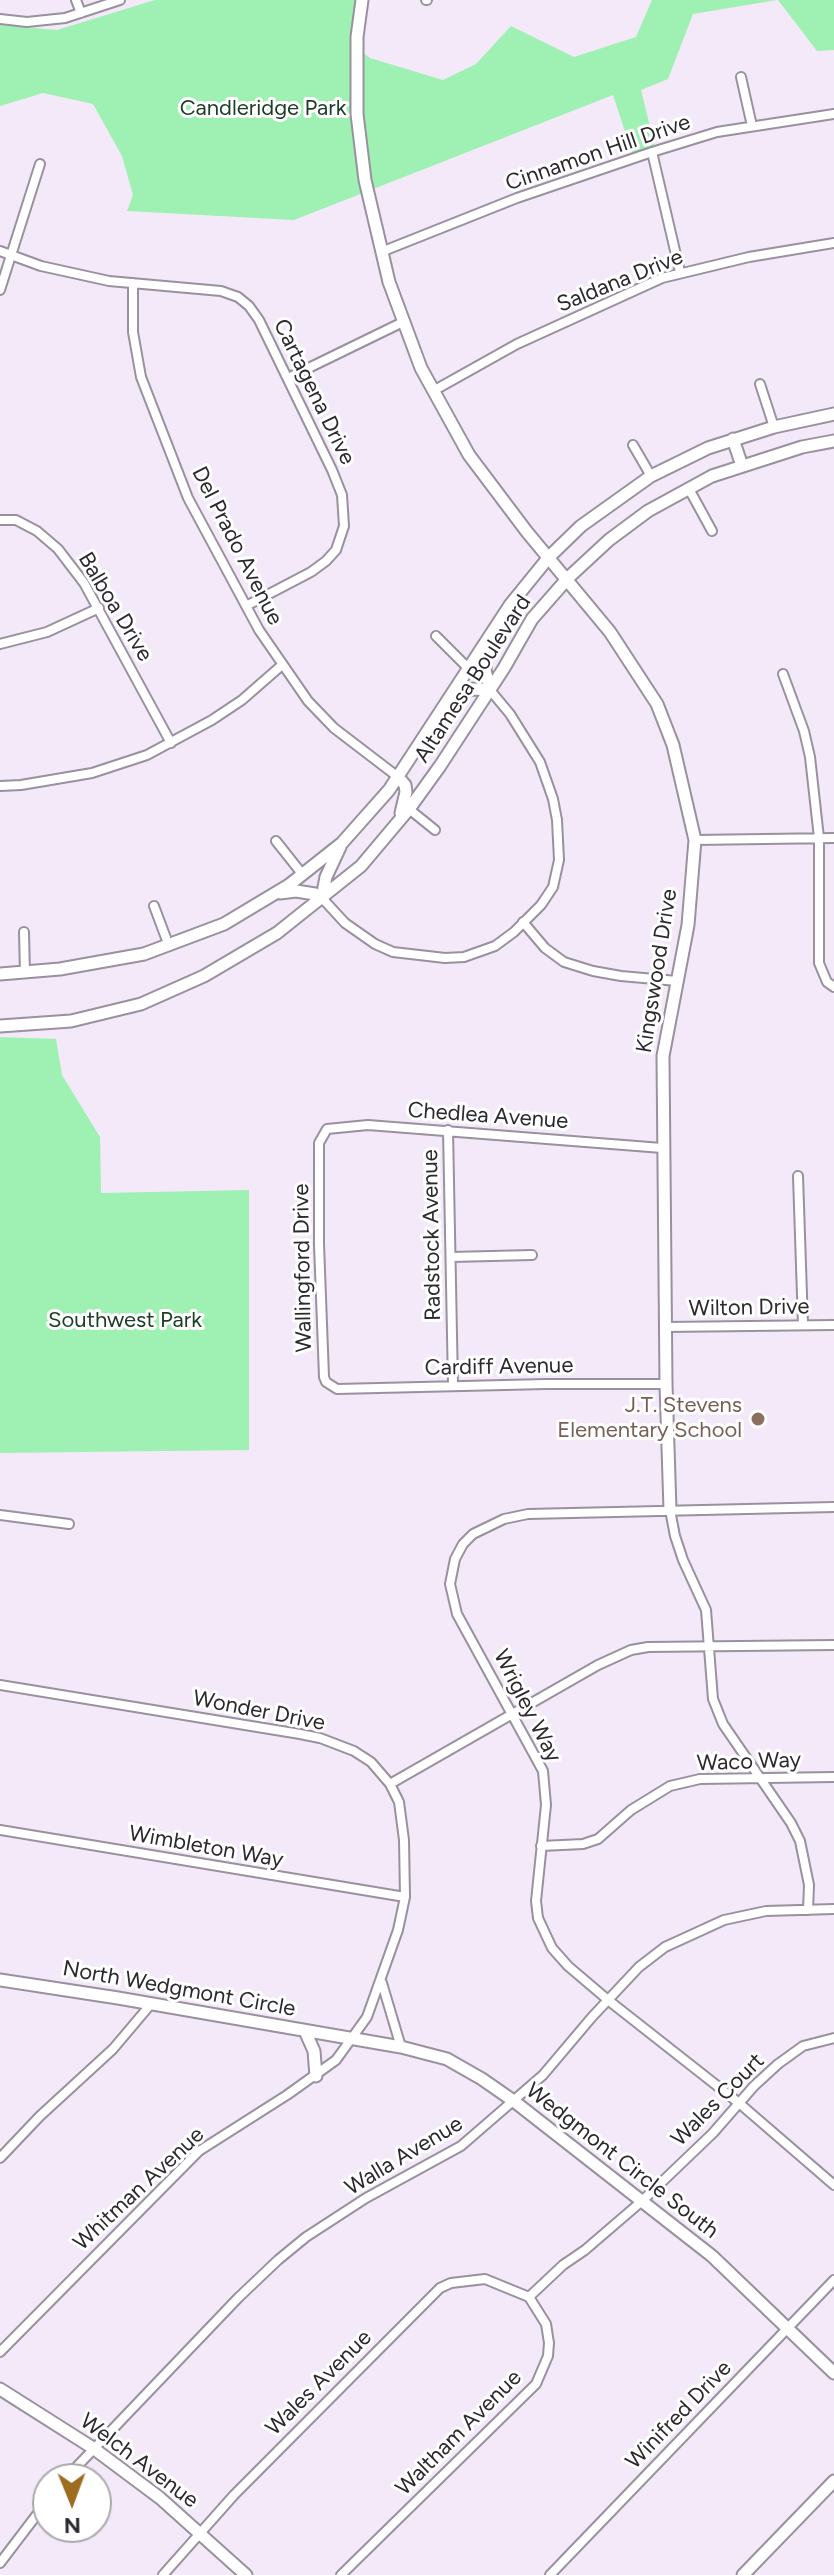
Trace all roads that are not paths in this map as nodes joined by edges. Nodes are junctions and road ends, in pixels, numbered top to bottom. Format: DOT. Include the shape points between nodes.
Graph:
graph roads {
  1 [pos="76,0"];
  2 [pos="120,0"];
  3 [pos="362,0"];
  4 [pos="81,13"];
  5 [pos="0,19"];
  6 [pos="741,77"];
  7 [pos="834,114"];
  8 [pos="752,126"];
  9 [pos="652,152"];
  10 [pos="40,164"];
  11 [pos="834,243"];
  12 [pos="0,251"];
  13 [pos="381,252"];
  14 [pos="12,255"];
  15 [pos="680,272"];
  16 [pos="133,283"];
  17 [pos="0,290"];
  18 [pos="403,322"];
  19 [pos="288,378"];
  20 [pos="760,384"];
  21 [pos="433,391"];
  22 [pos="834,414"];
  23 [pos="774,427"];
  24 [pos="733,439"];
  25 [pos="834,441"];
  26 [pos="633,445"];
  27 [pos="742,466"];
  28 [pos="651,476"];
  29 [pos="689,489"];
  30 [pos="0,520"];
  31 [pos="712,531"];
  32 [pos="549,557"];
  33 [pos="568,578"];
  34 [pos="246,606"];
  35 [pos="99,608"];
  36 [pos="436,636"];
  37 [pos="487,639"];
  38 [pos="0,644"];
  39 [pos="282,665"];
  40 [pos="468,668"];
  41 [pos="783,674"];
  42 [pos="490,690"];
  43 [pos="452,695"];
  44 [pos="171,743"];
  45 [pos="435,774"];
  46 [pos="398,777"];
  47 [pos="0,786"];
  48 [pos="409,809"];
  49 [pos="396,825"];
  50 [pos="435,830"];
  51 [pos="819,838"];
  52 [pos="834,838"];
  53 [pos="695,840"];
  54 [pos="276,841"];
  55 [pos="342,843"];
  56 [pos="303,875"];
  57 [pos="275,894"];
  58 [pos="322,898"];
  59 [pos="154,906"];
  60 [pos="523,922"];
  61 [pos="24,932"];
  62 [pos="169,946"];
  63 [pos="25,973"];
  64 [pos="0,974"];
  65 [pos="677,981"];
  66 [pos="834,987"];
  67 [pos="0,1026"];
  68 [pos="448,1130"];
  69 [pos="319,1143"];
  70 [pos="662,1148"];
  71 [pos="798,1176"];
  72 [pos="532,1255"];
  73 [pos="451,1257"];
  74 [pos="803,1325"];
  75 [pos="834,1325"];
  76 [pos="665,1327"];
  77 [pos="666,1384"];
  78 [pos="453,1386"];
  79 [pos="334,1388"];
  80 [pos="834,1507"];
  81 [pos="670,1510"];
  82 [pos="0,1515"];
  83 [pos="69,1524"];
  84 [pos="834,1645"];
  85 [pos="710,1646"];
  86 [pos="0,1685"];
  87 [pos="514,1715"];
  88 [pos="834,1777"];
  89 [pos="761,1778"];
  90 [pos="390,1784"];
  91 [pos="0,1830"];
  92 [pos="541,1846"];
  93 [pos="405,1897"];
  94 [pos="834,1909"];
  95 [pos="808,1910"];
  96 [pos="0,1980"];
  97 [pos="382,1982"];
  98 [pos="608,2000"];
  99 [pos="151,2004"];
  100 [pos="305,2031"];
  101 [pos="834,2038"];
  102 [pos="352,2039"];
  103 [pos="401,2047"];
  104 [pos="316,2076"];
  105 [pos="515,2102"];
  106 [pos="739,2103"];
  107 [pos="0,2158"];
  108 [pos="834,2185"];
  109 [pos="642,2201"];
  110 [pos="834,2280"];
  111 [pos="529,2297"];
  112 [pos="788,2329"];
  113 [pos="0,2352"];
  114 [pos="834,2373"];
  115 [pos="0,2389"];
  116 [pos="93,2448"];
  117 [pos="79,2463"];
  118 [pos="834,2481"];
  119 [pos="32,2521"];
  120 [pos="199,2533"];
  121 [pos="0,2563"];
  122 [pos="163,2575"];
  123 [pos="246,2575"];
  124 [pos="341,2575"];
  125 [pos="550,2575"];
  126 [pos="743,2575"];
  1 -- 4 [label="street"];
  2 -- 4 [label="street"];
  3 -- 13 [label="street, Kingswood Drive" via="357,114"];
  4 -- 5 [label="street" via="27,22"];
  6 -- 8 [label="street"];
  7 -- 8 [label="street, Cinnamon Hill Drive"];
  8 -- 9 [label="street, Cinnamon Hill Drive"];
  9 -- 13 [label="street, Cinnamon Hill Drive"];
  9 -- 15 [label="street"];
  10 -- 14 [label="street"];
  11 -- 15 [label="street, Saldana Drive"];
  12 -- 14 [label="street, Cartagena Drive"];
  13 -- 18 [label="street, Kingswood Drive"];
  14 -- 16 [label="street, Cartagena Drive" via="41,266"];
  14 -- 17 [label="street"];
  15 -- 21 [label="street, Saldana Drive" via="540,333"];
  16 -- 19 [label="street, Cartagena Drive" via="238,297 259,320"];
  16 -- 34 [label="street, Del Prado Avenue" via="133,332 141,377 188,498"];
  18 -- 19 [label="street"];
  18 -- 21 [label="street, Kingswood Drive"];
  19 -- 34 [label="street, Cartagena Drive" via="342,495 344,526 326,561"];
  20 -- 23 [label="street"];
  21 -- 32 [label="street, Kingswood Drive" via="469,455"];
  22 -- 23 [label="street, Altamesa Boulevard"];
  23 -- 24 [label="street, Altamesa Boulevard"];
  24 -- 27 [label="street"];
  24 -- 28 [label="street, Altamesa Boulevard"];
  25 -- 27 [label="street, Altamesa Boulevard"];
  26 -- 28 [label="street"];
  27 -- 29 [label="street, Altamesa Boulevard"];
  28 -- 32 [label="street, Altamesa Boulevard" via="581,526"];
  29 -- 31 [label="street"];
  29 -- 33 [label="street, Altamesa Boulevard" via="648,511"];
  30 -- 35 [label="street, Balboa Drive" via="25,523 58,549"];
  32 -- 33 [label="street, Kingswood Drive"];
  32 -- 37 [label="street, Altamesa Boulevard"];
  33 -- 42 [label="street, Altamesa Boulevard" via="532,619"];
  33 -- 53 [label="street, Kingswood Drive" via="657,704 673,745"];
  34 -- 39 [label="street, Del Prado Avenue"];
  35 -- 38 [label="street" via="47,632"];
  35 -- 44 [label="street, Balboa Drive"];
  36 -- 40 [label="street, Altamesa Boulevard"];
  37 -- 40 [label="street, Altamesa Boulevard"];
  37 -- 42 [label="street"];
  39 -- 44 [label="street" via="242,700"];
  39 -- 46 [label="street, Del Prado Avenue" via="334,728"];
  40 -- 43 [label="street, Altamesa Boulevard"];
  41 -- 51 [label="street" via="804,731"];
  42 -- 43 [label="street"];
  42 -- 45 [label="street, Altamesa Boulevard"];
  42 -- 60 [label="street" via="540,762 557,820 559,860 553,887"];
  43 -- 46 [label="street, Altamesa Boulevard"];
  44 -- 47 [label="street" via="92,773"];
  45 -- 46 [label="street" via="412,781"];
  45 -- 48 [label="street, Altamesa Boulevard"];
  46 -- 49 [label="street" via="406,792"];
  46 -- 55 [label="street, Altamesa Boulevard"];
  48 -- 49 [label="street, Altamesa Boulevard"];
  48 -- 50 [label="street"];
  49 -- 58 [label="street, Altamesa Boulevard" via="361,866"];
  51 -- 52 [label="street"];
  51 -- 53 [label="street"];
  51 -- 66 [label="street" via="819,963"];
  53 -- 65 [label="street, Kingswood Drive"];
  54 -- 56 [label="street"];
  55 -- 56 [label="street, Altamesa Boulevard"];
  55 -- 58 [label="street"];
  56 -- 57 [label="street, Altamesa Boulevard"];
  57 -- 58 [label="street" via="296,891"];
  57 -- 62 [label="street, Altamesa Boulevard" via="224,924"];
  58 -- 60 [label="street" via="375,944 422,957 478,953"];
  58 -- 67 [label="street, Altamesa Boulevard" via="229,962 141,1004 71,1021"];
  59 -- 62 [label="street"];
  60 -- 65 [label="street" via="564,962"];
  61 -- 63 [label="street"];
  62 -- 63 [label="street, Altamesa Boulevard" via="117,960"];
  63 -- 64 [label="street, Altamesa Boulevard"];
  65 -- 70 [label="street, Kingswood Drive" via="663,1056"];
  68 -- 69 [label="street, Chedlea Avenue" via="335,1127 327,1129"];
  68 -- 70 [label="street, Chedlea Avenue"];
  68 -- 73 [label="street, Radstock Avenue"];
  69 -- 79 [label="street, Wallingford Drive" via="324,1377"];
  70 -- 76 [label="street, Kingswood Drive"];
  71 -- 74 [label="street"];
  72 -- 73 [label="street"];
  73 -- 78 [label="street, Radstock Avenue"];
  74 -- 75 [label="street, Wilton Drive"];
  74 -- 76 [label="street, Wilton Drive"];
  76 -- 77 [label="street, Kingswood Drive"];
  77 -- 78 [label="street, Cardiff Avenue"];
  77 -- 81 [label="street, Kingswood Drive"];
  78 -- 79 [label="street, Cardiff Avenue"];
  80 -- 81 [label="street, Wrigley Way"];
  81 -- 85 [label="street, Kingswood Drive" via="679,1548 706,1610"];
  81 -- 87 [label="street, Wrigley Way" via="528,1514 488,1526 463,1544 455,1559 451,1597"];
  82 -- 83 [label="street"];
  84 -- 85 [label="street"];
  85 -- 87 [label="street" via="631,1650"];
  85 -- 89 [label="street, Kingswood Drive" via="713,1699 723,1724"];
  86 -- 90 [label="street, Wonder Drive" via="320,1738 363,1756"];
  87 -- 90 [label="street"];
  87 -- 92 [label="street, Wrigley Way" via="543,1771"];
  88 -- 89 [label="street, Waco Way"];
  89 -- 92 [label="street, Waco Way" via="700,1779 670,1786 598,1839"];
  89 -- 95 [label="street, Kingswood Drive" via="800,1841"];
  90 -- 93 [label="street, Wonder Drive" via="402,1818"];
  91 -- 93 [label="street, Wimbleton Way"];
  92 -- 98 [label="street, Wrigley Way" via="536,1901 544,1934 568,1966"];
  93 -- 97 [label="street, Wonder Drive"];
  94 -- 95 [label="street, Walla Avenue"];
  95 -- 98 [label="street, Walla Avenue" via="766,1911 687,1935 639,1967"];
  96 -- 99 [label="street, North Wedgmont Circle"];
  97 -- 102 [label="street, Wonder Drive"];
  97 -- 103 [label="street"];
  98 -- 105 [label="street, Walla Avenue"];
  98 -- 106 [label="street, Wrigley Way"];
  99 -- 100 [label="street, North Wedgmont Circle"];
  99 -- 107 [label="street" via="113,2049"];
  100 -- 102 [label="street, North Wedgmont Circle"];
  100 -- 104 [label="street"];
  101 -- 106 [label="street, Wales Court" via="803,2046"];
  102 -- 103 [label="street, Wedgmont Circle South"];
  102 -- 104 [label="street, Whitman Avenue"];
  103 -- 105 [label="street, Wedgmont Circle South" via="447,2059"];
  104 -- 113 [label="street, Whitman Avenue" via="199,2151"];
  105 -- 109 [label="street, Wedgmont Circle South"];
  105 -- 116 [label="street, Walla Avenue" via="461,2146 306,2237 238,2298"];
  106 -- 108 [label="street, Wrigley Way"];
  106 -- 109 [label="street, Wales Court"];
  109 -- 111 [label="street, Wales Court"];
  109 -- 112 [label="street, Wedgmont Circle South" via="712,2256"];
  110 -- 112 [label="street, Winifred Drive"];
  111 -- 120 [label="street, Wales Avenue" via="485,2279 440,2288"];
  111 -- 124 [label="street, Waltham Avenue" via="546,2324 549,2343 536,2384"];
  112 -- 114 [label="street, Wedgmont Circle South"];
  112 -- 125 [label="street, Winifred Drive"];
  115 -- 116 [label="street, Welch Avenue"];
  116 -- 117 [label="street, Walla Avenue"];
  116 -- 120 [label="street, Welch Avenue"];
  118 -- 126 [label="street"];
  119 -- 121 [label="street"];
  120 -- 122 [label="street, Wales Avenue"];
  120 -- 123 [label="street, Welch Avenue"];
}
